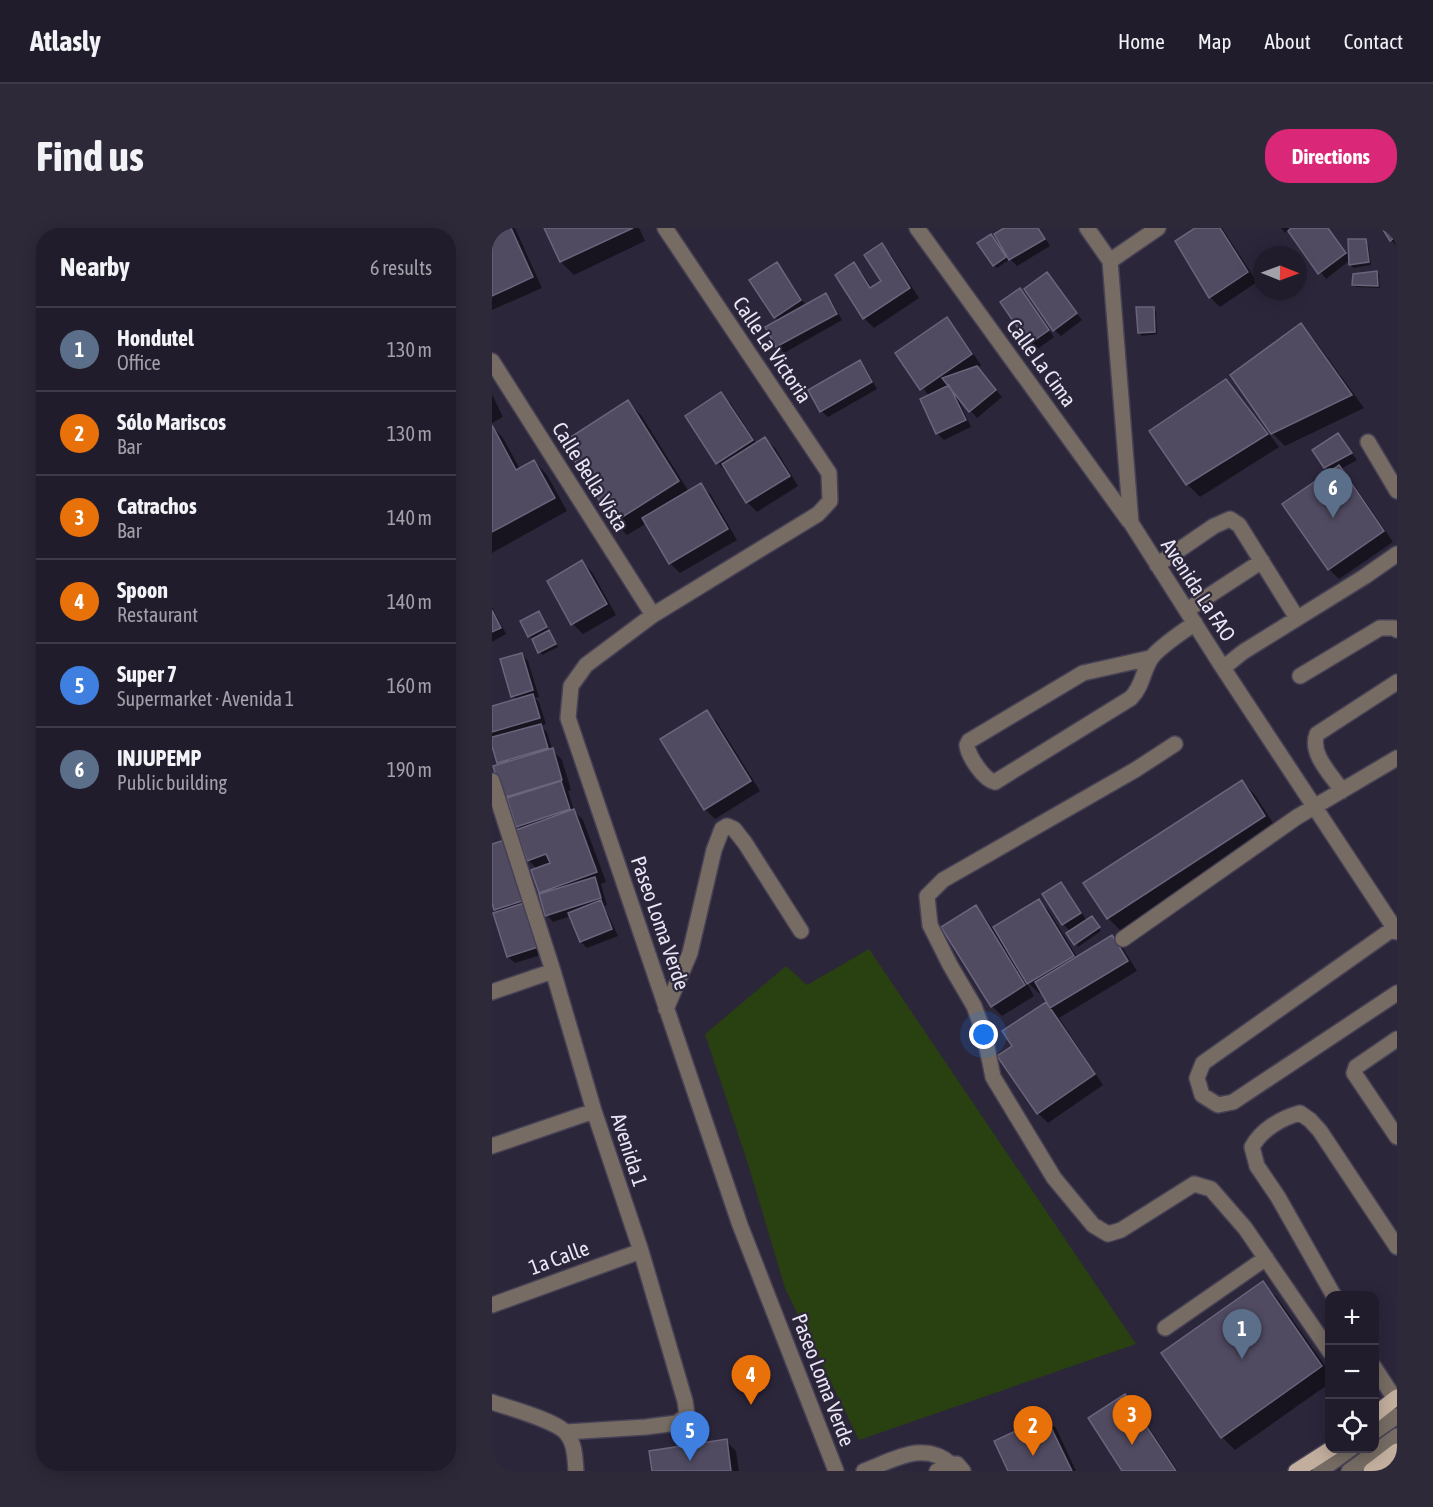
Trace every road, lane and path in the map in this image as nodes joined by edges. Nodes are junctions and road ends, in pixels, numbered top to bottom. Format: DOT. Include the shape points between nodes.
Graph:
graph roads {
  1 [pos="664,228"];
  2 [pos="916,228"];
  3 [pos="1087,228"];
  4 [pos="1158,228"];
  5 [pos="1110,261"];
  6 [pos="492,361"];
  7 [pos="1368,442"];
  8 [pos="1397,491"];
  9 [pos="830,501"];
  10 [pos="1131,523"];
  11 [pos="1397,554"];
  12 [pos="1262,561"];
  13 [pos="1157,565"];
  14 [pos="653,615"];
  15 [pos="1191,617"];
  16 [pos="1297,618"];
  17 [pos="1397,630"];
  18 [pos="1150,658"];
  19 [pos="1223,669"];
  20 [pos="1300,676"];
  21 [pos="1397,682"];
  22 [pos="1175,744"];
  23 [pos="1397,758"];
  24 [pos="492,781"];
  25 [pos="1342,791"];
  26 [pos="1315,806"];
  27 [pos="507,829"];
  28 [pos="492,834"];
  29 [pos="1396,930"];
  30 [pos="801,931"];
  31 [pos="1123,939"];
  32 [pos="553,971"];
  33 [pos="492,992"];
  34 [pos="1397,993"];
  35 [pos="666,1009"];
  36 [pos="1397,1039"];
  37 [pos="594,1111"];
  38 [pos="1397,1137"];
  39 [pos="492,1146"];
  40 [pos="1397,1247"];
  41 [pos="641,1251"];
  42 [pos="1266,1258"];
  43 [pos="1331,1291"];
  44 [pos="492,1305"];
  45 [pos="1165,1328"];
  46 [pos="1325,1346"];
  47 [pos="1379,1374"];
  48 [pos="1396,1398"];
  49 [pos="492,1402"];
  50 [pos="1379,1411"];
  51 [pos="1397,1416"];
  52 [pos="1379,1429"];
  53 [pos="566,1432"];
  54 [pos="1397,1436"];
  55 [pos="1397,1451"];
  56 [pos="1325,1453"];
  57 [pos="1346,1453"];
  58 [pos="957,1467"];
  59 [pos="576,1471"];
  60 [pos="836,1471"];
  61 [pos="864,1471"];
  62 [pos="937,1471"];
  63 [pos="1296,1471"];
  64 [pos="1320,1471"];
  65 [pos="1349,1471"];
  66 [pos="1371,1471"];
  1 -- 9 [label="street, Calle La Victoria" via="829,473"];
  2 -- 10 [label="street, Calle La Cima"];
  3 -- 5 [label="street"];
  4 -- 5 [label="street"];
  5 -- 10 [label="street, Avenida La FAO"];
  6 -- 14 [label="street, Calle Bella Vista"];
  7 -- 8 [label="street"];
  9 -- 14 [label="street, Paseo Loma Verde" via="818,514"];
  10 -- 13 [label="street, Avenida La FAO"];
  11 -- 16 [label="street"];
  12 -- 13 [label="street" via="1239,525 1230,519"];
  12 -- 15 [label="street"];
  12 -- 16 [label="street"];
  13 -- 15 [label="street, Avenida La FAO"];
  14 -- 35 [label="street, Paseo Loma Verde" via="586,665 571,686 568,718"];
  15 -- 18 [label="street" via="1181,632"];
  15 -- 19 [label="street, Avenida La FAO"];
  16 -- 19 [label="street"];
  17 -- 20 [label="street" via="1380,628"];
  18 -- 18 [label="street" via="1139,689 1131,698 995,782 988,780 968,751 969,741 1069,680 1090,670"];
  19 -- 26 [label="street, Avenida La FAO"];
  21 -- 25 [label="street" via="1317,734 1313,742 1315,751"];
  22 -- 42 [label="street" via="944,880 927,896 930,925 974,1006 993,1077 1054,1178 1093,1226 1108,1234 1121,1230 1194,1184 1211,1189"];
  23 -- 25 [label="street"];
  24 -- 27 [label="street, Avenida 1"];
  25 -- 26 [label="street"];
  26 -- 29 [label="street, Avenida La FAO"];
  26 -- 31 [label="street"];
  27 -- 28 [label="street"];
  27 -- 32 [label="street, Avenida 1"];
  29 -- 34 [label="street" via="1203,1063 1197,1078 1202,1095 1218,1105 1233,1102"];
  30 -- 35 [label="street" via="740,836 727,826 714,850 690,953"];
  32 -- 33 [label="street"];
  32 -- 37 [label="street, Avenida 1"];
  35 -- 60 [label="street, Paseo Loma Verde" via="740,1225"];
  36 -- 38 [label="street" via="1354,1072"];
  37 -- 39 [label="street"];
  37 -- 41 [label="street, Avenida 1"];
  40 -- 43 [label="street" via="1311,1120 1300,1113 1287,1116 1266,1130 1252,1147 1257,1166"];
  41 -- 44 [label="street, 1a Calle"];
  41 -- 53 [label="street, Avenida 1" via="687,1415 677,1423"];
  42 -- 45 [label="street"];
  42 -- 46 [label="street"];
  47 -- 48 [label="street"];
  48 -- 50 [label="main road"];
  49 -- 53 [label="street"];
  51 -- 52 [label="street"];
  53 -- 59 [label="street" via="573,1445"];
  54 -- 65 [label="street"];
  55 -- 66 [label="main road"];
  56 -- 63 [label="main road"];
  57 -- 64 [label="street"];
  58 -- 61 [label="street" via="932,1452 917,1452"];
  58 -- 62 [label="street"];
}
